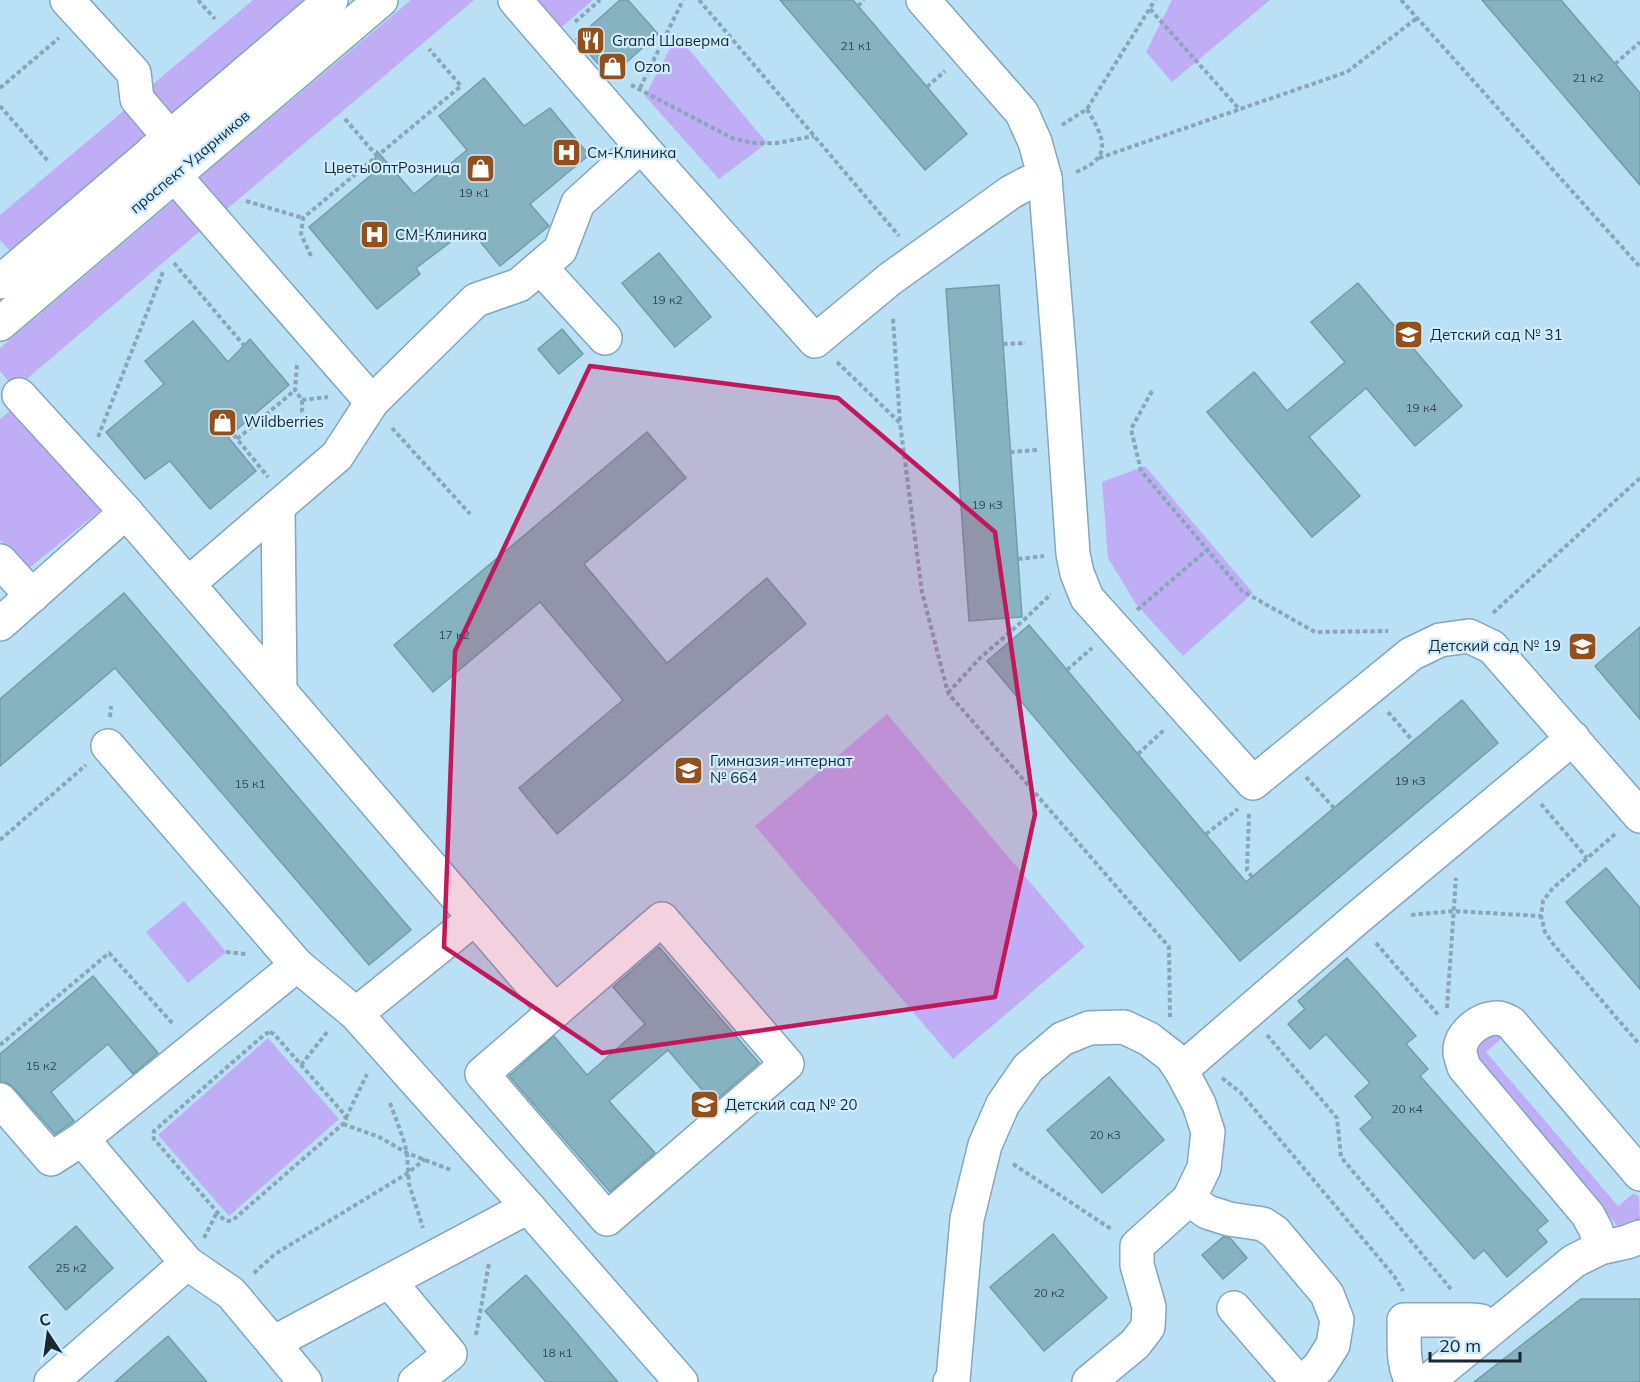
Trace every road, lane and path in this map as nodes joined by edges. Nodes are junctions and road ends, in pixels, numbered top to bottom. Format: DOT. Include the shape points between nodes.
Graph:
graph roads {
  1 [pos="198,0"];
  2 [pos="331,0"];
  3 [pos="381,0"];
  4 [pos="515,0"];
  5 [pos="683,0"];
  6 [pos="699,0"];
  7 [pos="864,0"];
  8 [pos="922,0"];
  9 [pos="1155,0"];
  10 [pos="1401,0"];
  11 [pos="858,6"];
  12 [pos="75,9"];
  13 [pos="1150,9"];
  14 [pos="1417,18"];
  15 [pos="215,19"];
  16 [pos="1640,42"];
  17 [pos="429,49"];
  18 [pos="1615,64"];
  19 [pos="584,79"];
  20 [pos="0,88"];
  21 [pos="639,88"];
  22 [pos="0,106"];
  23 [pos="1087,109"];
  24 [pos="1240,110"];
  25 [pos="345,119"];
  26 [pos="632,135"];
  27 [pos="814,136"];
  28 [pos="1035,142"];
  29 [pos="161,144"];
  30 [pos="377,156"];
  31 [pos="1099,158"];
  32 [pos="48,161"];
  33 [pos="183,169"];
  34 [pos="1045,178"];
  35 [pos="246,201"];
  36 [pos="303,218"];
  37 [pos="311,256"];
  38 [pos="918,260"];
  39 [pos="174,263"];
  40 [pos="540,267"];
  41 [pos="1640,267"];
  42 [pos="163,272"];
  43 [pos="890,279"];
  44 [pos="0,282"];
  45 [pos="301,320"];
  46 [pos="0,324"];
  47 [pos="605,338"];
  48 [pos="814,341"];
  49 [pos="248,349"];
  50 [pos="295,390"];
  51 [pos="1152,390"];
  52 [pos="19,395"];
  53 [pos="380,412"];
  54 [pos="900,423"];
  55 [pos="229,429"];
  56 [pos="237,439"];
  57 [pos="244,447"];
  58 [pos="337,456"];
  59 [pos="93,476"];
  60 [pos="1640,478"];
  61 [pos="278,507"];
  62 [pos="126,512"];
  63 [pos="470,514"];
  64 [pos="1207,550"];
  65 [pos="0,561"];
  66 [pos="1077,573"];
  67 [pos="188,584"];
  68 [pos="32,596"];
  69 [pos="0,624"];
  70 [pos="1114,628"];
  71 [pos="1393,631"];
  72 [pos="1468,636"];
  73 [pos="1368,689"];
  74 [pos="280,691"];
  75 [pos="948,693"];
  76 [pos="111,706"];
  77 [pos="1573,738"];
  78 [pos="1413,741"];
  79 [pos="108,746"];
  80 [pos="1287,755"];
  81 [pos="1521,781"];
  82 [pos="1251,791"];
  83 [pos="1334,808"];
  84 [pos="1639,815"];
  85 [pos="1206,834"];
  86 [pos="1452,839"];
  87 [pos="0,840"];
  88 [pos="1587,858"];
  89 [pos="1252,877"];
  90 [pos="1453,911"];
  91 [pos="1410,915"];
  92 [pos="1541,916"];
  93 [pos="475,918"];
  94 [pos="1356,920"];
  95 [pos="297,965"];
  96 [pos="352,1010"];
  97 [pos="555,1011"];
  98 [pos="1248,1013"];
  99 [pos="1455,1029"];
  100 [pos="0,1045"];
  101 [pos="1640,1045"];
  102 [pos="194,1048"];
  103 [pos="1181,1062"];
  104 [pos="301,1065"];
  105 [pos="369,1069"];
  106 [pos="0,1100"];
  107 [pos="345,1121"];
  108 [pos="82,1139"];
  109 [pos="985,1145"];
  110 [pos="425,1159"];
  111 [pos="436,1164"];
  112 [pos="1640,1174"];
  113 [pos="409,1184"];
  114 [pos="1189,1198"];
  115 [pos="528,1207"];
  116 [pos="496,1224"];
  117 [pos="1640,1237"];
  118 [pos="1137,1246"];
  119 [pos="1600,1248"];
  120 [pos="433,1257"];
  121 [pos="187,1263"];
  122 [pos="388,1281"];
  123 [pos="231,1293"];
  124 [pos="1234,1308"];
  125 [pos="1419,1320"];
  126 [pos="1481,1325"];
  127 [pos="475,1341"];
  128 [pos="273,1342"];
  129 [pos="953,1381"];
  130 [pos="51,1382"];
  131 [pos="305,1382"];
  132 [pos="415,1382"];
  133 [pos="681,1382"];
  134 [pos="1089,1382"];
  135 [pos="1298,1382"];
  136 [pos="1302,1382"];
  137 [pos="1413,1382"];
  138 [pos="1427,1382"];
  1 -- 15 [label="path"];
  2 -- 29 [label="street"];
  3 -- 33 [label="street, проспект Ударников"];
  4 -- 19 [label="street"];
  5 -- 21 [label="path"];
  6 -- 27 [label="path"];
  7 -- 11 [label="path"];
  8 -- 28 [label="street" via="1022,113"];
  9 -- 13 [label="path"];
  10 -- 14 [label="path"];
  12 -- 20 [label="path"];
  12 -- 29 [label="street" via="134,73 137,99"];
  13 -- 23 [label="path"];
  13 -- 24 [label="path"];
  14 -- 24 [label="path" via="1347,72"];
  14 -- 41 [label="path"];
  16 -- 18 [label="path"];
  17 -- 30 [label="path" via="461,86"];
  19 -- 21 [label="path" via="617,79"];
  19 -- 26 [label="street"];
  21 -- 26 [label="path"];
  21 -- 27 [label="path" via="734,139 777,143"];
  22 -- 32 [label="path"];
  23 -- 28 [label="path"];
  23 -- 31 [label="path" via="1100,134"];
  24 -- 31 [label="path"];
  25 -- 30 [label="path"];
  26 -- 40 [label="street" via="578,203 560,250"];
  26 -- 48 [label="street"];
  27 -- 38 [label="path"];
  28 -- 34 [label="street"];
  29 -- 33 [label="street"];
  29 -- 44 [label="street"];
  30 -- 36 [label="path"];
  31 -- 34 [label="path" via="1077,172"];
  33 -- 45 [label="street"];
  33 -- 46 [label="street, проспект Ударников"];
  34 -- 38 [label="street" via="1011,192"];
  34 -- 66 [label="street"];
  35 -- 36 [label="path"];
  36 -- 37 [label="path" via="301,234"];
  38 -- 43 [label="street"];
  39 -- 49 [label="path"];
  40 -- 47 [label="street"];
  40 -- 53 [label="street" via="519,285 476,300"];
  42 -- 59 [label="path" via="98,435"];
  43 -- 48 [label="street"];
  43 -- 54 [label="path"];
  45 -- 50 [label="path"];
  45 -- 53 [label="street"];
  48 -- 54 [label="path"];
  50 -- 56 [label="path"];
  50 -- 58 [label="path" via="302,400 302,411"];
  51 -- 64 [label="path" via="1131,429 1141,471"];
  52 -- 59 [label="street"];
  53 -- 58 [label="street"];
  53 -- 63 [label="path"];
  54 -- 75 [label="path" via="922,592"];
  55 -- 56 [label="path"];
  56 -- 57 [label="path"];
  58 -- 61 [label="street"];
  59 -- 62 [label="street"];
  60 -- 72 [label="path"];
  61 -- 67 [label="street"];
  61 -- 74 [label="street"];
  62 -- 67 [label="street"];
  62 -- 68 [label="street"];
  64 -- 70 [label="path"];
  64 -- 71 [label="path" via="1242,591 1315,632"];
  65 -- 68 [label="street"];
  66 -- 70 [label="street" via="1087,598"];
  66 -- 75 [label="path" via="980,658"];
  67 -- 74 [label="street"];
  68 -- 69 [label="street"];
  70 -- 82 [label="street"];
  72 -- 73 [label="street" via="1440,640 1411,654"];
  72 -- 77 [label="street" via="1492,647"];
  73 -- 78 [label="path"];
  73 -- 80 [label="street"];
  74 -- 93 [label="street"];
  75 -- 103 [label="path" via="1169,947"];
  76 -- 79 [label="path"];
  77 -- 81 [label="street"];
  77 -- 84 [label="street"];
  79 -- 87 [label="path"];
  79 -- 95 [label="street"];
  80 -- 82 [label="street"];
  80 -- 83 [label="path"];
  81 -- 86 [label="street"];
  81 -- 88 [label="path"];
  82 -- 85 [label="path"];
  82 -- 89 [label="path" via="1247,870"];
  84 -- 88 [label="path"];
  86 -- 90 [label="path" via="1456,865"];
  86 -- 94 [label="street"];
  88 -- 92 [label="path" via="1552,889"];
  90 -- 91 [label="path"];
  90 -- 92 [label="path"];
  90 -- 99 [label="path"];
  92 -- 101 [label="path" via="1545,933 1553,944"];
  93 -- 96 [label="street"];
  93 -- 97 [label="street"];
  94 -- 98 [label="street"];
  94 -- 99 [label="path" via="1438,1015"];
  95 -- 96 [label="street"];
  95 -- 102 [label="street"];
  96 -- 104 [label="path"];
  96 -- 115 [label="street"];
  97 -- 97 [label="street" via="662,919 787,1064 607,1219 482,1074"];
  98 -- 103 [label="street"];
  98 -- 126 [label="path" via="1337,1118 1341,1157"];
  99 -- 112 [label="street" via="1500,1018 1511,1023"];
  99 -- 119 [label="street" via="1464,1067 1588,1215"];
  100 -- 102 [label="path" via="109,953"];
  102 -- 108 [label="street"];
  103 -- 109 [label="street" via="1124,1027 1089,1028 1062,1039 1028,1068 1003,1104"];
  103 -- 114 [label="street" via="1208,1132 1204,1168"];
  103 -- 125 [label="path" via="1219,1076 1240,1092 1395,1276"];
  104 -- 107 [label="path" via="344,1114"];
  104 -- 107 [label="path" via="274,1034 265,1034 154,1131 154,1139 228,1221"];
  105 -- 107 [label="path"];
  106 -- 108 [label="street" via="51,1159"];
  107 -- 110 [label="path"];
  108 -- 121 [label="street"];
  109 -- 118 [label="path"];
  109 -- 129 [label="street" via="967,1219"];
  110 -- 111 [label="path"];
  110 -- 123 [label="path" via="275,1254"];
  113 -- 120 [label="path"];
  114 -- 118 [label="street"];
  114 -- 136 [label="street" via="1207,1212 1229,1220 1263,1224 1275,1232 1327,1294 1337,1320 1333,1345 1319,1367"];
  115 -- 116 [label="street"];
  115 -- 133 [label="street"];
  116 -- 120 [label="street"];
  116 -- 127 [label="path"];
  117 -- 119 [label="street"];
  118 -- 134 [label="street" via="1137,1265 1149,1307 1148,1327 1136,1344"];
  119 -- 126 [label="street" via="1574,1261"];
  120 -- 122 [label="street"];
  121 -- 123 [label="street"];
  121 -- 130 [label="street"];
  122 -- 128 [label="street"];
  122 -- 132 [label="street" via="450,1354"];
  123 -- 128 [label="street"];
  124 -- 135 [label="street"];
  125 -- 126 [label="street"];
  125 -- 137 [label="street" via="1404,1320 1406,1366"];
  126 -- 138 [label="street"];
  128 -- 131 [label="street"];
}
